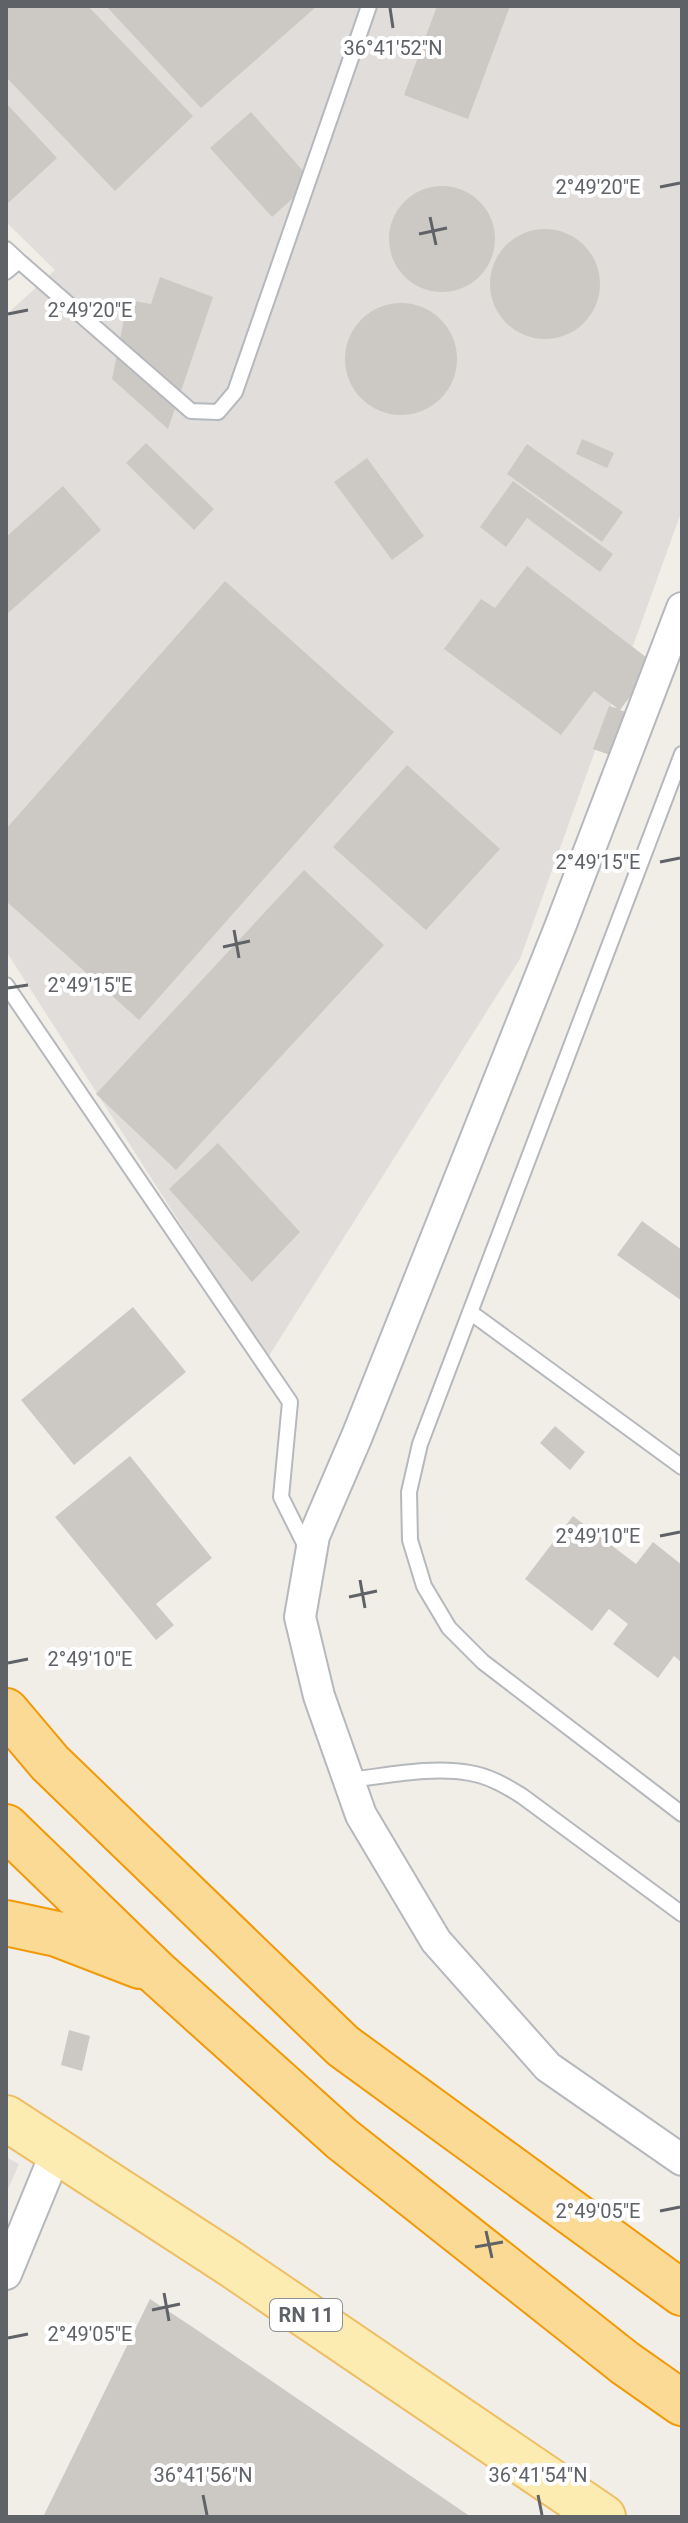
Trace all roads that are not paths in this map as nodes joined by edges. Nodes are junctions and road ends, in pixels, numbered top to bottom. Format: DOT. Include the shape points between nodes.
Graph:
graph roads {
  1 [pos="369,6"];
  2 [pos="6,249"];
  3 [pos="19,261"];
  4 [pos="6,272"];
  5 [pos="682,608"];
  6 [pos="682,754"];
  7 [pos="676,786"];
  8 [pos="6,985"];
  9 [pos="470,1312"];
  10 [pos="682,1467"];
  11 [pos="310,1556"];
  12 [pos="6,1711"];
  13 [pos="348,1780"];
  14 [pos="682,1814"];
  15 [pos="6,1827"];
  16 [pos="682,1914"];
  17 [pos="6,1923"];
  18 [pos="156,1972"];
  19 [pos="6,2118"];
  20 [pos="57,2150"];
  21 [pos="682,2160"];
  22 [pos="6,2274"];
  23 [pos="682,2293"];
  24 [pos="682,2403"];
  25 [pos="603,2517"];
  1 -- 3 [label="lane" via="235,392 218,412 191,411"];
  2 -- 3 [label="lane"];
  3 -- 4 [label="lane"];
  5 -- 11 [label="street"];
  6 -- 7 [label="lane"];
  7 -- 9 [label="lane"];
  8 -- 11 [label="lane" via="290,1402 281,1497"];
  9 -- 10 [label="lane"];
  9 -- 14 [label="lane" via="420,1444 409,1492 410,1540 424,1586 449,1628 483,1662"];
  11 -- 13 [label="street" via="300,1617 319,1696"];
  12 -- 23 [label="highway" via="50,1763 343,2046"];
  13 -- 16 [label="lane" via="446,1771 498,1781"];
  13 -- 21 [label="street" via="361,1815 436,1941 548,2067"];
  15 -- 18 [label="highway"];
  17 -- 18 [label="highway" via="57,1934"];
  18 -- 24 [label="highway" via="342,2139"];
  19 -- 20 [label="main road, RN 11"];
  20 -- 22 [label="street"];
  20 -- 25 [label="main road, RN 11"];
}
